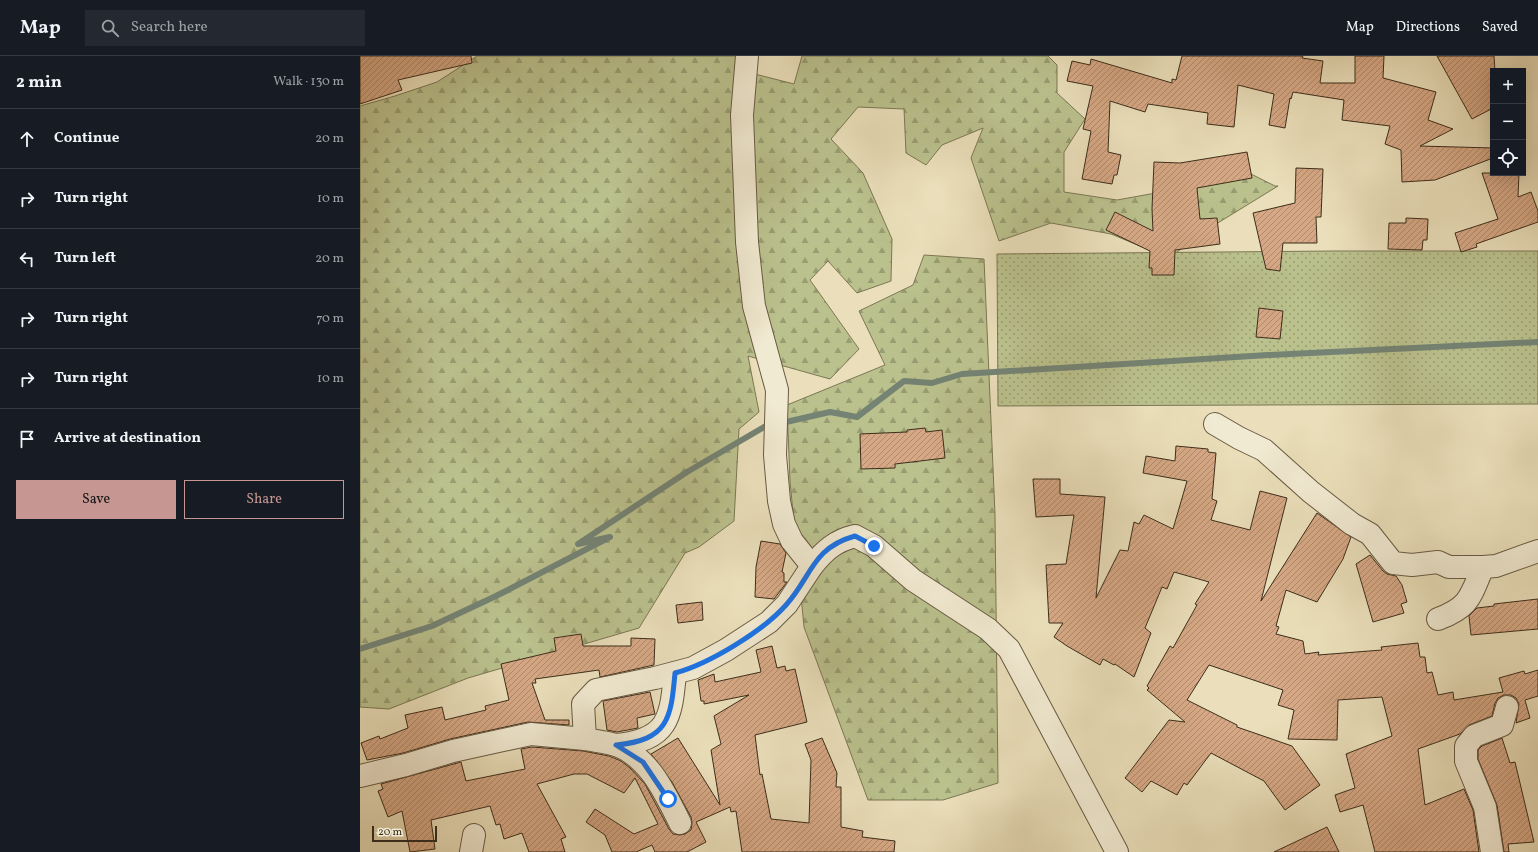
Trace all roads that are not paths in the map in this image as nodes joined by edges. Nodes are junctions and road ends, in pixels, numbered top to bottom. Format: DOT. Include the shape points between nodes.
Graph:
graph roads {
  1 [pos="747,56"];
  2 [pos="1215,424"];
  3 [pos="1538,551"];
  4 [pos="812,566"];
  5 [pos="1483,567"];
  6 [pos="1438,619"];
  7 [pos="675,673"];
  8 [pos="1506,706"];
  9 [pos="585,739"];
  10 [pos="616,745"];
  11 [pos="360,776"];
  12 [pos="680,823"];
  13 [pos="1117,852"];
  14 [pos="1492,852"];
  1 -- 4 [label="street" via="742,116 747,242 754,306 777,390 775,455 784,524 792,541"];
  2 -- 5 [label="street" via="1264,450 1311,492 1352,524 1370,534 1393,563 1412,565 1438,562 1449,567"];
  3 -- 5 [label="street" via="1502,564"];
  4 -- 7 [label="street" via="787,604 769,622 693,668"];
  4 -- 13 [label="street" via="826,549 840,540 855,536 874,546 913,580 988,629 1004,644 1009,649"];
  5 -- 6 [label="street" via="1466,604"];
  7 -- 9 [label="street" via="596,690 584,704"];
  7 -- 10 [label="street" via="669,716 660,730 649,738"];
  8 -- 14 [label="street" via="1502,725 1474,736 1466,746 1466,762 1485,807"];
  9 -- 10 [label="street"];
  9 -- 11 [label="street" via="531,734"];
  10 -- 12 [label="street" via="643,762 658,782"];
}
